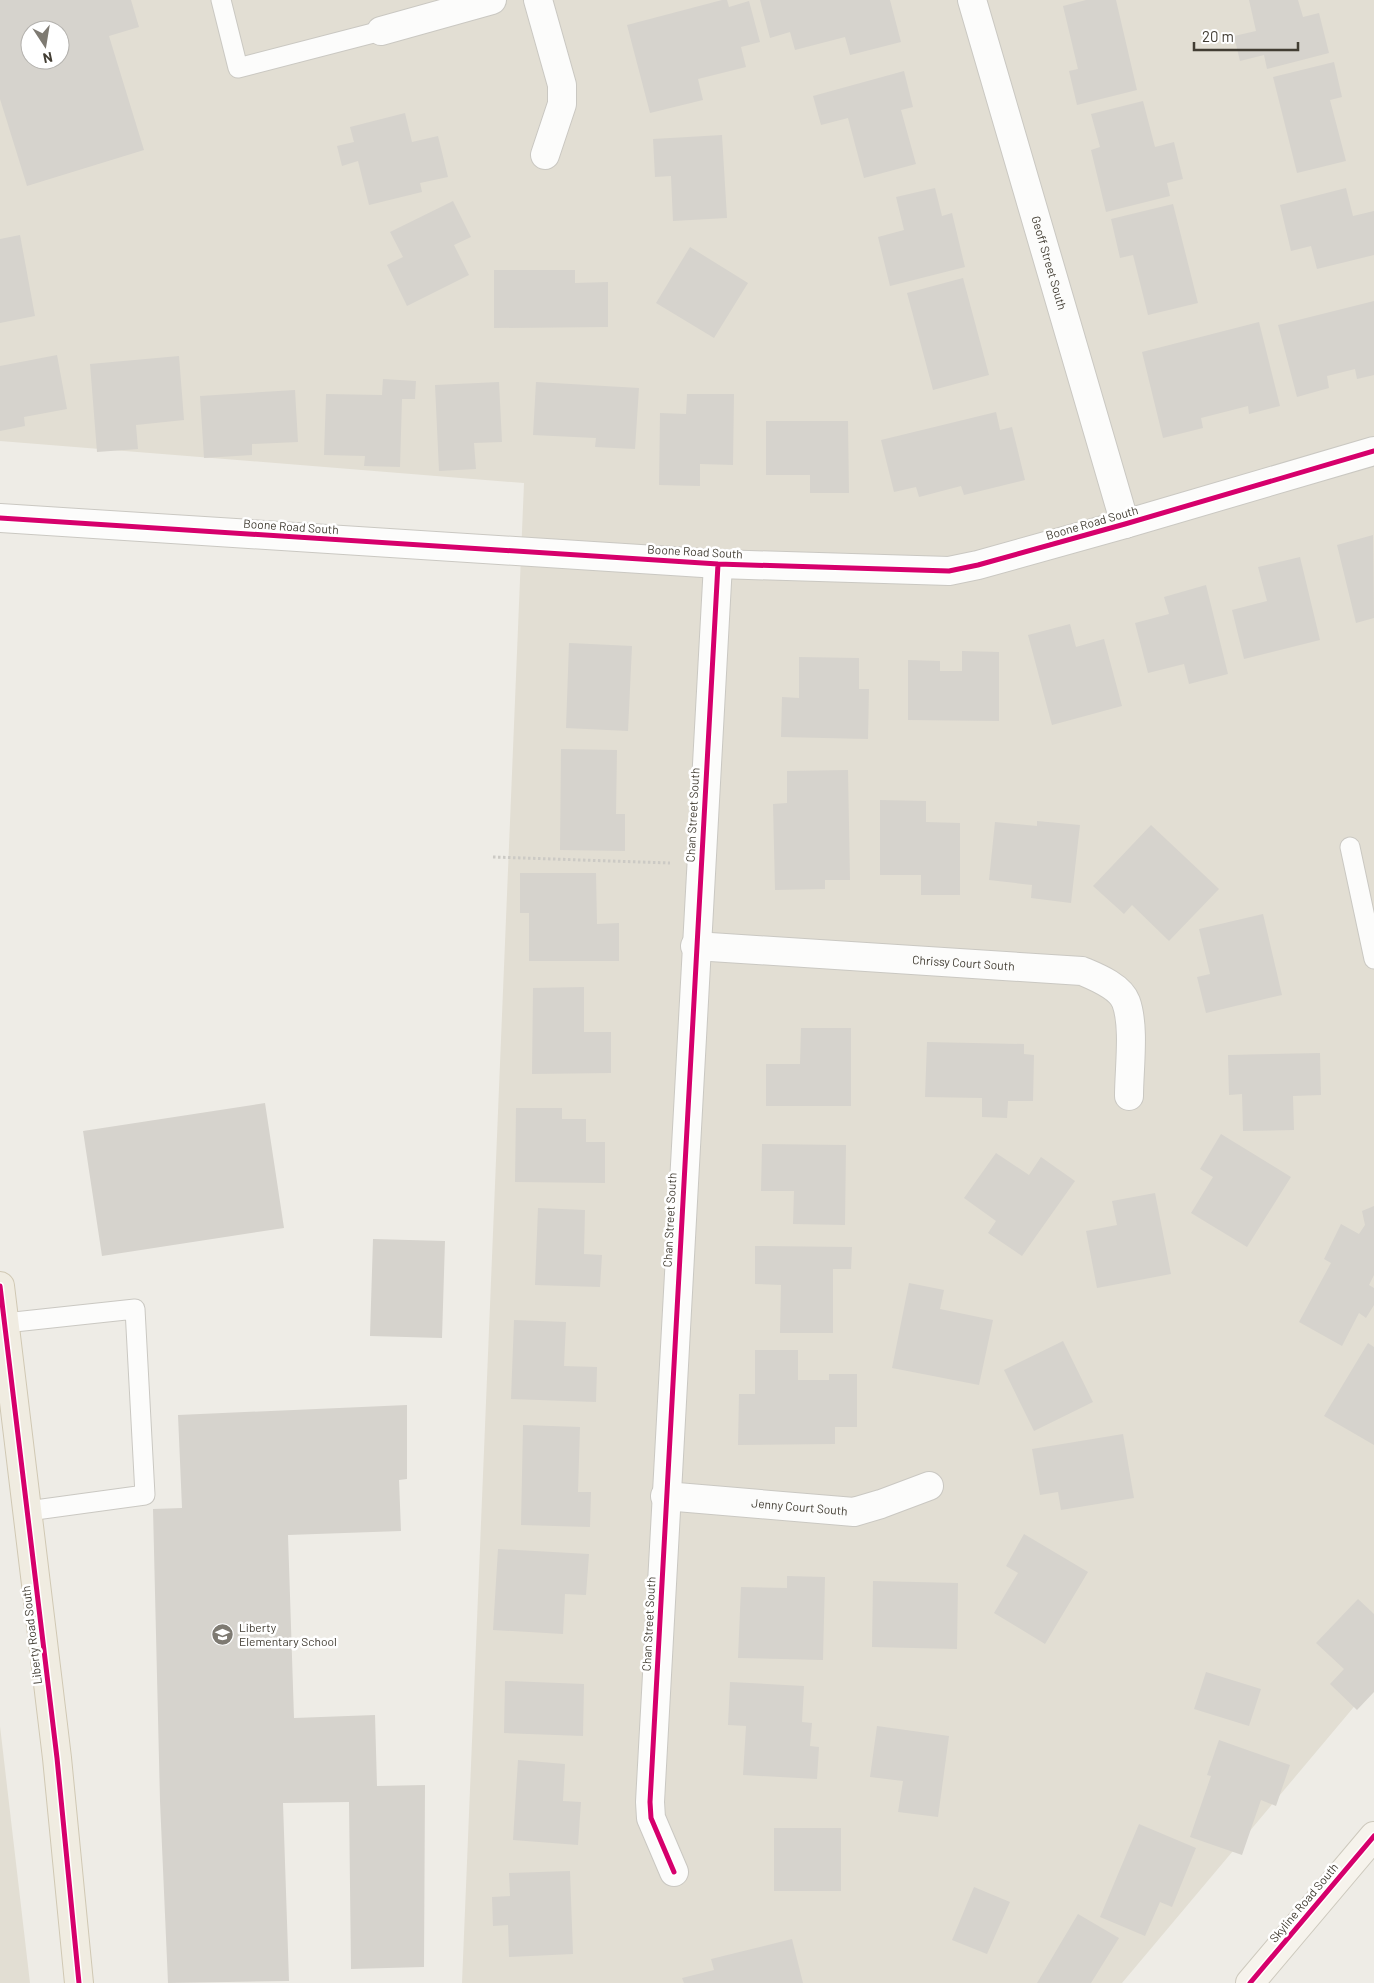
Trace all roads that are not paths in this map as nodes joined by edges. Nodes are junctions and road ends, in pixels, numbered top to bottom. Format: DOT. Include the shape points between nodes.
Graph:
graph roads {
  1 [pos="221,0"];
  2 [pos="492,0"];
  3 [pos="538,0"];
  4 [pos="972,0"];
  5 [pos="381,31"];
  6 [pos="545,155"];
  7 [pos="1374,451"];
  8 [pos="0,518"];
  9 [pos="1125,524"];
  10 [pos="718,564"];
  11 [pos="1350,847"];
  12 [pos="695,946"];
  13 [pos="1374,959"];
  14 [pos="1129,1096"];
  15 [pos="0,1286"];
  16 [pos="5,1323"];
  17 [pos="929,1486"];
  18 [pos="665,1496"];
  19 [pos="28,1511"];
  20 [pos="1374,1836"];
  21 [pos="674,1872"];
  22 [pos="79,1983"];
  23 [pos="1250,1983"];
  1 -- 5 [label="lane" via="238,68"];
  2 -- 5 [label="street"];
  3 -- 6 [label="street" via="562,84 562,104"];
  4 -- 9 [label="street, Geoff Street South"];
  7 -- 9 [label="street, Boone Road South"];
  8 -- 10 [label="street, Boone Road South"];
  9 -- 10 [label="street, Boone Road South" via="949,571"];
  10 -- 12 [label="street, Chan Street South"];
  11 -- 13 [label="lane"];
  12 -- 14 [label="street, Chrissy Court South" via="1082,971 1101,979 1126,1000 1130,1022"];
  12 -- 18 [label="street, Chan Street South"];
  15 -- 16 [label="main road, Liberty Road South"];
  16 -- 19 [label="main road, Liberty Road South"];
  16 -- 19 [label="lane" via="135,1308 145,1494"];
  17 -- 18 [label="street, Jenny Court South" via="854,1512"];
  18 -- 21 [label="street, Chan Street South" via="650,1802 651,1818"];
  19 -- 22 [label="main road, Liberty Road South"];
  20 -- 23 [label="main road, Skyline Road South"];
}
